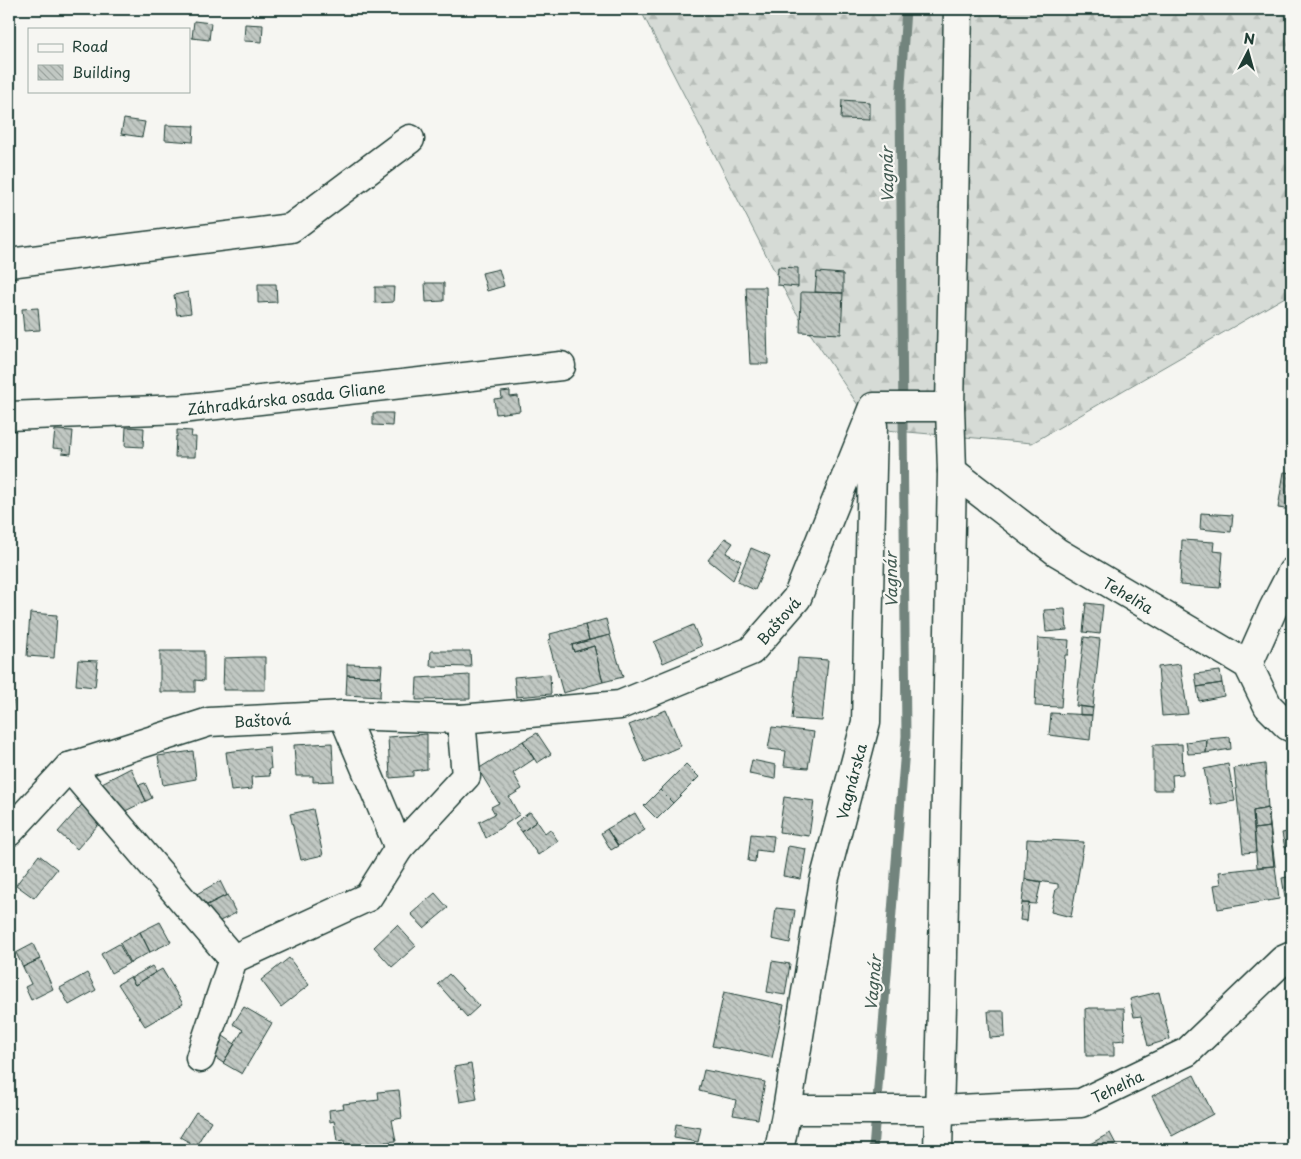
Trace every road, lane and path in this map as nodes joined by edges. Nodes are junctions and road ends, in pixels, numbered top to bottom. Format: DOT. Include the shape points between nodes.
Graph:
graph roads {
  1 [pos="958,9"];
  2 [pos="410,139"];
  3 [pos="9,263"];
  4 [pos="561,366"];
  5 [pos="897,407"];
  6 [pos="950,407"];
  7 [pos="9,416"];
  8 [pos="952,471"];
  9 [pos="1292,572"];
  10 [pos="1248,665"];
  11 [pos="343,715"];
  12 [pos="461,719"];
  13 [pos="1292,728"];
  14 [pos="69,767"];
  15 [pos="9,832"];
  16 [pos="399,848"];
  17 [pos="1292,956"];
  18 [pos="233,959"];
  19 [pos="200,1058"];
  20 [pos="787,1110"];
  21 [pos="939,1110"];
  22 [pos="779,1150"];
  23 [pos="938,1150"];
  1 -- 6 [label="street"];
  2 -- 3 [label="street" via="291,228"];
  4 -- 7 [label="street, Záhradkárska osada Gliane" via="181,409"];
  5 -- 6 [label="street"];
  5 -- 12 [label="street, Baštová" via="797,598 751,651 620,705"];
  5 -- 20 [label="street, Vagnárska" via="866,722 824,881"];
  6 -- 8 [label="street"];
  8 -- 10 [label="street, Tehelňa" via="1057,552"];
  8 -- 21 [label="street"];
  9 -- 10 [label="street"];
  10 -- 13 [label="street" via="1268,706"];
  11 -- 12 [label="street, Baštová"];
  11 -- 14 [label="street, Baštová" via="209,722"];
  11 -- 16 [label="street"];
  12 -- 16 [label="street" via="466,776"];
  14 -- 15 [label="street, Baštová"];
  14 -- 18 [label="street"];
  16 -- 18 [label="street" via="368,897"];
  17 -- 21 [label="street, Tehelňa" via="1283,960 1187,1052 1081,1103"];
  18 -- 19 [label="street"];
  20 -- 21 [label="street, Tehelňa"];
  20 -- 22 [label="street, Vagnárska"];
  21 -- 23 [label="street"];
}
